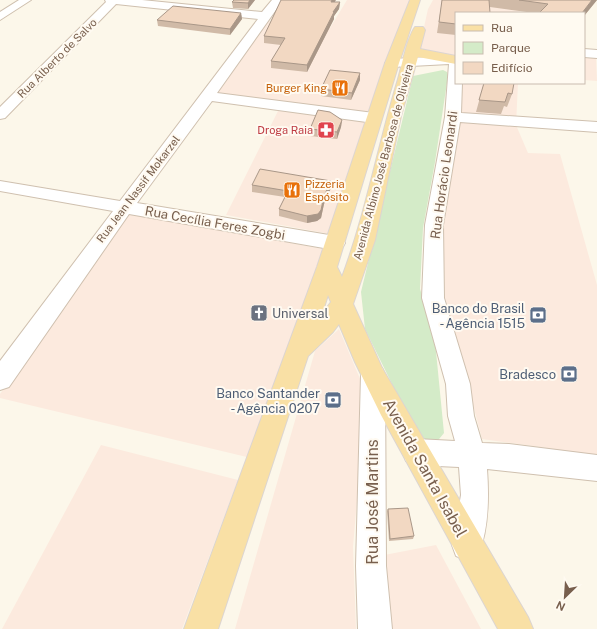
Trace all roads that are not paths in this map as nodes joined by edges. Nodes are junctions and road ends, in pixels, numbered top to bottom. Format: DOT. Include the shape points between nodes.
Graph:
graph roads {
  1 [pos="26,0"];
  2 [pos="110,0"];
  3 [pos="114,0"];
  4 [pos="278,0"];
  5 [pos="415,0"];
  6 [pos="428,0"];
  7 [pos="144,1"];
  8 [pos="265,16"];
  9 [pos="0,17"];
  10 [pos="585,53"];
  11 [pos="597,54"];
  12 [pos="455,60"];
  13 [pos="455,61"];
  14 [pos="392,63"];
  15 [pos="409,63"];
  16 [pos="455,81"];
  17 [pos="208,96"];
  18 [pos="0,115"];
  19 [pos="453,117"];
  20 [pos="374,118"];
  21 [pos="597,127"];
  22 [pos="0,186"];
  23 [pos="124,207"];
  24 [pos="335,243"];
  25 [pos="327,267"];
  26 [pos="343,302"];
  27 [pos="296,353"];
  28 [pos="373,375"];
  29 [pos="0,380"];
  30 [pos="416,452"];
  31 [pos="472,455"];
  32 [pos="597,468"];
  33 [pos="467,545"];
  34 [pos="201,629"];
  35 [pos="375,629"];
  36 [pos="516,629"];
  1 -- 9 [label="street"];
  2 -- 3 [label="street"];
  3 -- 7 [label="street"];
  3 -- 18 [label="street, Rua Alberto de Salvo"];
  4 -- 8 [label="street, Rua Jean Nassif Mokarzel"];
  5 -- 14 [label="main road, Avenida Albino José Barbosa de Oliveira"];
  6 -- 15 [label="main road, Avenida Albino José Barbosa de Oliveira"];
  7 -- 8 [label="street"];
  8 -- 17 [label="street, Rua Jean Nassif Mokarzel"];
  10 -- 11 [label="street"];
  12 -- 15 [label="main road" via="433,57"];
  13 -- 15 [label="street" via="448,65"];
  14 -- 15 [label="street"];
  14 -- 20 [label="main road, Avenida Albino José Barbosa de Oliveira"];
  15 -- 26 [label="main road, Avenida Albino José Barbosa de Oliveira" via="365,240"];
  16 -- 19 [label="street, Rua Horácio Leonardi"];
  17 -- 20 [label="street"];
  17 -- 23 [label="street, Rua Jean Nassif Mokarzel"];
  19 -- 21 [label="street"];
  19 -- 31 [label="street, Rua Horácio Leonardi" via="434,225 433,298 458,384 461,416"];
  20 -- 24 [label="main road, Avenida Albino José Barbosa de Oliveira"];
  22 -- 23 [label="street, Rua Cecília Feres Zogbi"];
  23 -- 24 [label="street, Rua Cecília Feres Zogbi"];
  23 -- 29 [label="street, Rua Jean Nassif Mokarzel"];
  24 -- 25 [label="main road, Avenida Albino José Barbosa de Oliveira"];
  25 -- 26 [label="main road, Avenida Santa Isabel"];
  25 -- 27 [label="main road, Avenida Albino José Barbosa de Oliveira"];
  26 -- 27 [label="main road, Avenida Albino José Barbosa de Oliveira" via="325,326"];
  26 -- 28 [label="main road, Avenida Santa Isabel" via="353,332"];
  27 -- 34 [label="main road, Avenida Albino José Barbosa de Oliveira"];
  28 -- 30 [label="main road, Avenida Santa Isabel"];
  28 -- 35 [label="street, Rua José Martins" via="371,566"];
  30 -- 31 [label="street"];
  30 -- 33 [label="main road, Avenida Santa Isabel"];
  31 -- 32 [label="street"];
  31 -- 33 [label="street, Rua Horácio Leonardi" via="475,495"];
  33 -- 36 [label="main road, Avenida Santa Isabel"];
}
